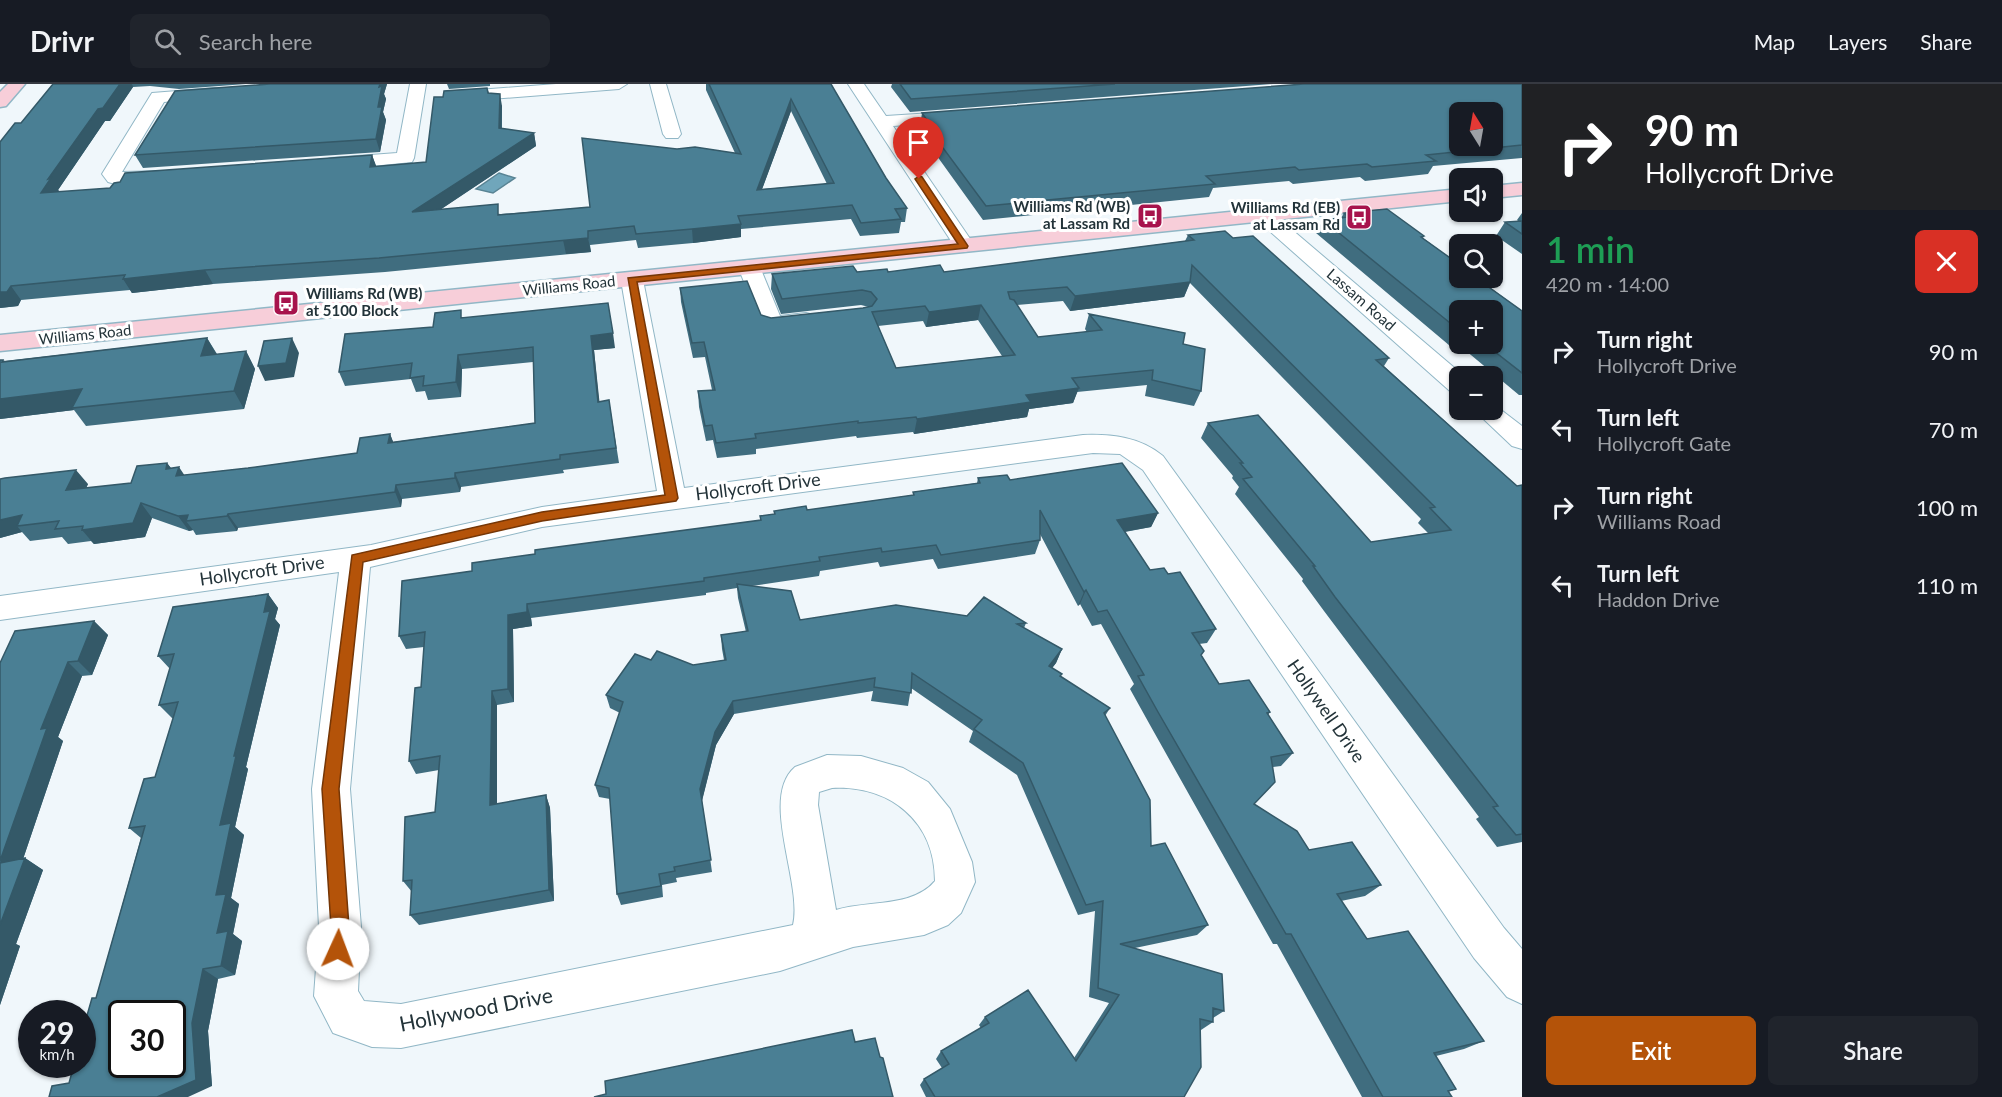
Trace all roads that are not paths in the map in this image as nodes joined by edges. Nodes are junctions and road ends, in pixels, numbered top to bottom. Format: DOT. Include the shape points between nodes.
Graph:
graph roads {
  1 [pos="17,84"];
  2 [pos="619,84"];
  3 [pos="658,84"];
  4 [pos="856,84"];
  5 [pos="232,92"];
  6 [pos="416,92"];
  7 [pos="0,102"];
  8 [pos="979,115"];
  9 [pos="882,122"];
  10 [pos="672,134"];
  11 [pos="311,165"];
  12 [pos="182,176"];
  13 [pos="1522,189"];
  14 [pos="1503,191"];
  15 [pos="1449,196"];
  16 [pos="1263,215"];
  17 [pos="964,246"];
  18 [pos="749,267"];
  19 [pos="632,280"];
  20 [pos="827,318"];
  21 [pos="0,343"];
  22 [pos="1449,376"];
  23 [pos="1499,420"];
  24 [pos="1522,440"];
  25 [pos="1127,446"];
  26 [pos="672,498"];
  27 [pos="356,559"];
  28 [pos="0,608"];
  29 [pos="810,938"];
  30 [pos="1522,982"];
  1 -- 7 [label="street"];
  2 -- 6 [label="street"];
  3 -- 10 [label="street"];
  4 -- 9 [label="street"];
  5 -- 12 [label="street" via="158,97 111,174 129,179"];
  6 -- 11 [label="street" via="405,158"];
  8 -- 9 [label="street"];
  9 -- 17 [label="street"];
  13 -- 14 [label="street"];
  15 -- 16 [label="street, Williams Road"];
  16 -- 17 [label="street, Williams Road"];
  16 -- 22 [label="street, Lassam Road"];
  17 -- 18 [label="street, Williams Road"];
  18 -- 19 [label="street, Williams Road"];
  18 -- 20 [label="street" via="771,324"];
  19 -- 21 [label="street, Williams Road"];
  19 -- 26 [label="street"];
  23 -- 24 [label="street"];
  25 -- 26 [label="street, Hollycroft Drive" via="1073,446"];
  25 -- 30 [label="street, Hollywell Drive" via="1146,456 1158,471 1488,943"];
  26 -- 27 [label="street, Hollycroft Drive" via="542,517"];
  27 -- 28 [label="street, Hollycroft Drive"];
  27 -- 29 [label="street, Hollywood Drive" via="331,789 340,927 336,996 349,1017 372,1025 401,1026 780,950"];
  29 -- 29 [label="street, Hollywood Drive" via="920,914 933,909 952,892 954,871 937,820 914,793 878,776 851,771 823,773 804,783 799,793 799,811 816,908"];
}
